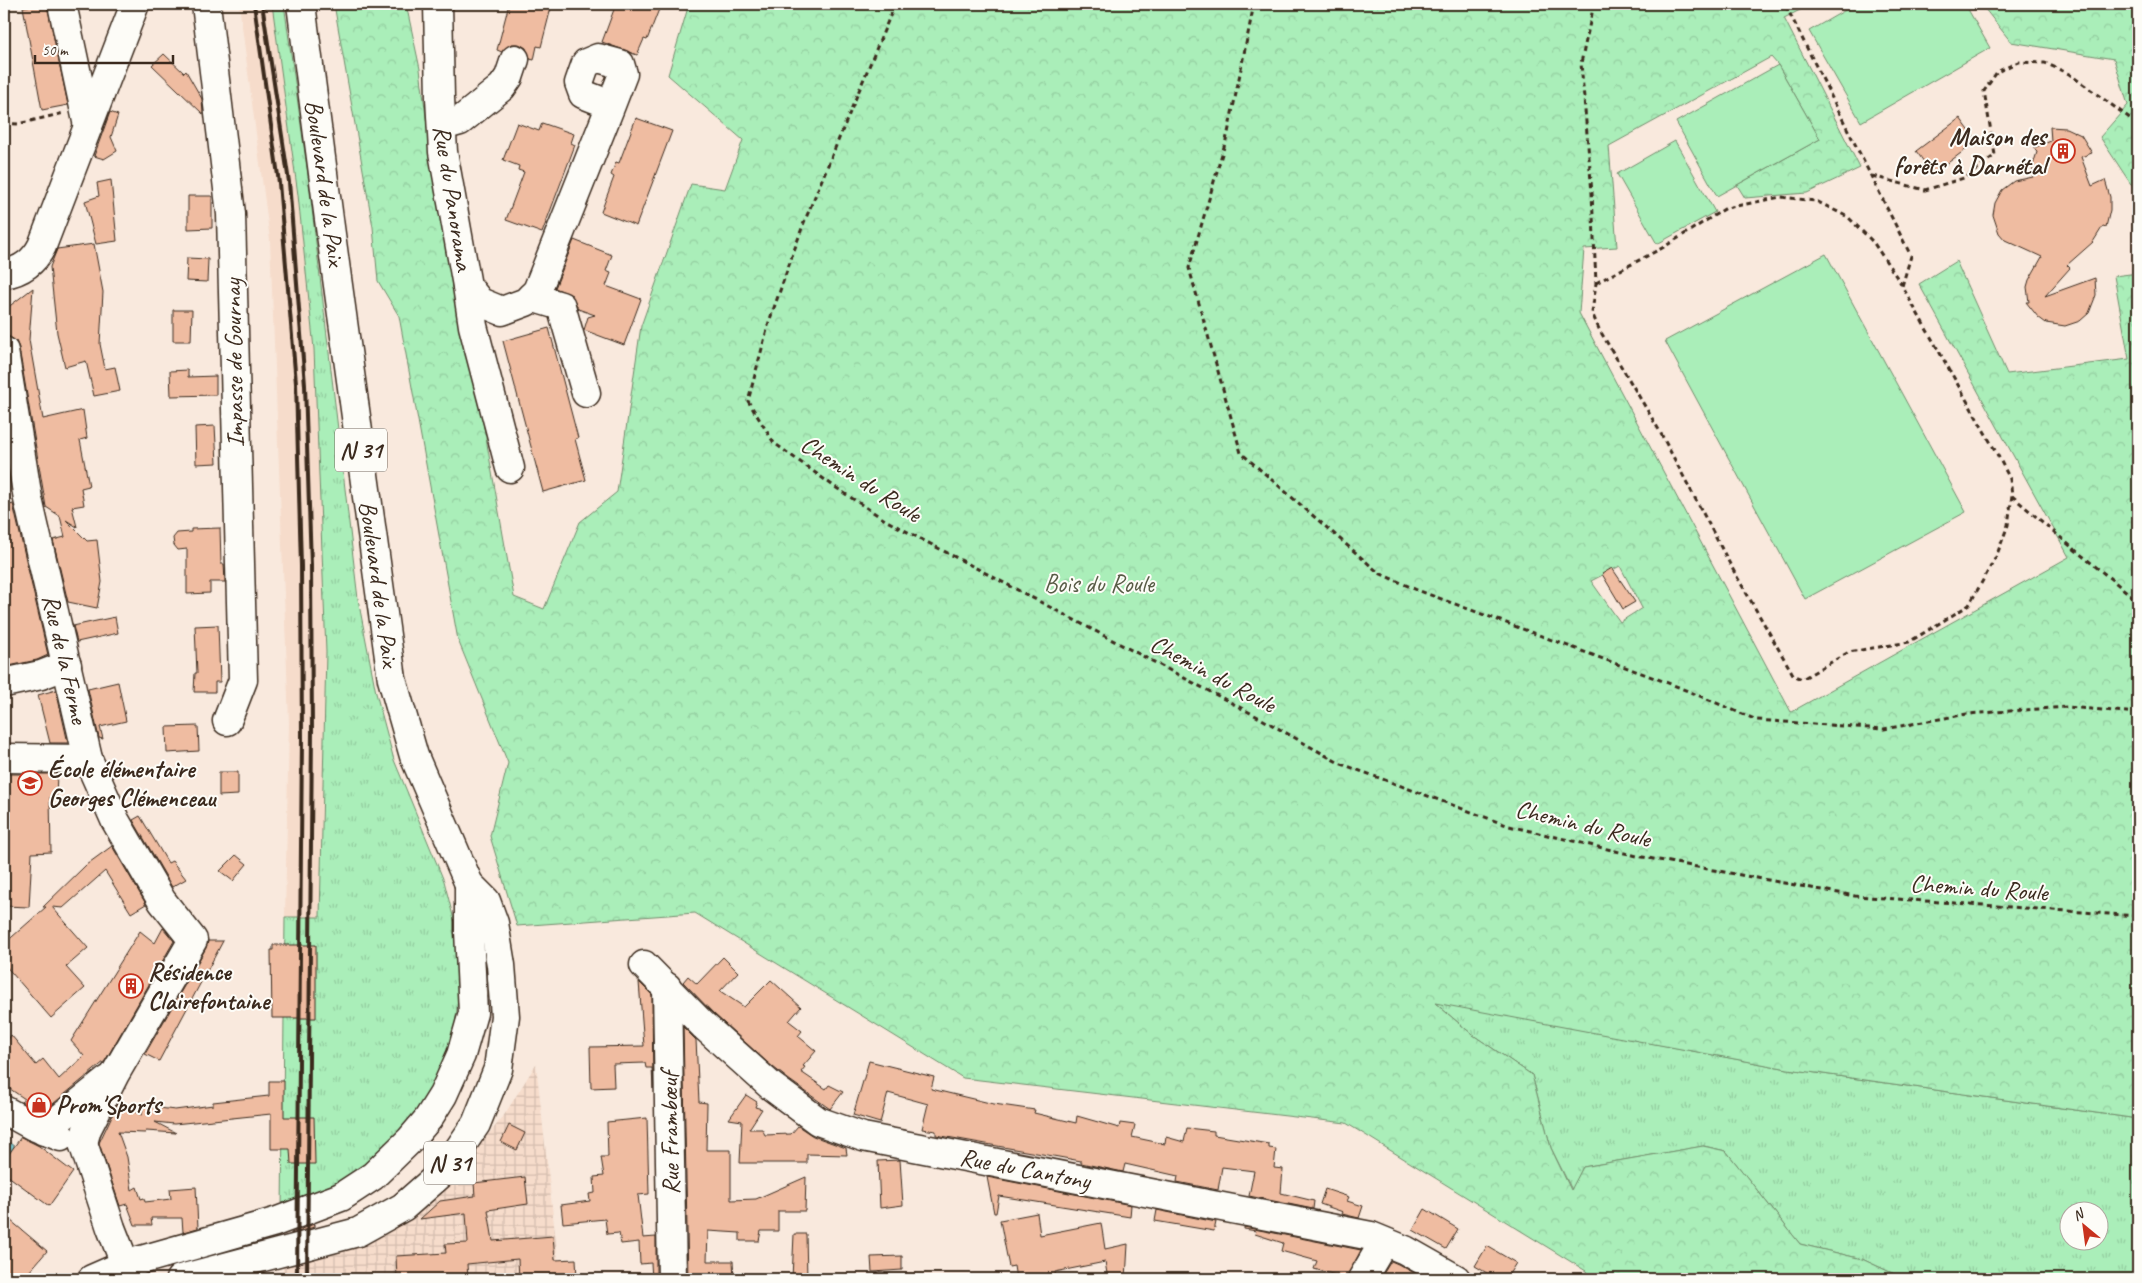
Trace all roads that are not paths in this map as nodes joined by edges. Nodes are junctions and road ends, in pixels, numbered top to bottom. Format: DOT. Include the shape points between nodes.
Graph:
graph roads {
  1 [pos="62,4"];
  2 [pos="135,4"];
  3 [pos="206,4"];
  4 [pos="301,4"];
  5 [pos="438,4"];
  6 [pos="515,59"];
  7 [pos="611,105"];
  8 [pos="80,119"];
  9 [pos="442,126"];
  10 [pos="4,274"];
  11 [pos="467,286"];
  12 [pos="531,297"];
  13 [pos="4,352"];
  14 [pos="586,393"];
  15 [pos="510,468"];
  16 [pos="66,665"];
  17 [pos="4,683"];
  18 [pos="227,721"];
  19 [pos="4,758"];
  20 [pos="88,759"];
  21 [pos="469,884"];
  22 [pos="644,965"];
  23 [pos="667,987"];
  24 [pos="115,1074"];
  25 [pos="4,1110"];
  26 [pos="44,1131"];
  27 [pos="83,1143"];
  28 [pos="1384,1242"];
  29 [pos="127,1272"];
  30 [pos="92,1279"];
  31 [pos="180,1279"];
  32 [pos="672,1279"];
  33 [pos="1362,1279"];
  34 [pos="1456,1279"];
  1 -- 8 [label="street"];
  2 -- 8 [label="street"];
  3 -- 18 [label="street, Impasse de Gournay" via="231,214 242,680"];
  4 -- 21 [label="street, Boulevard de la Paix / N 31" via="392,679 414,756"];
  5 -- 9 [label="street, Rue du Panorama"];
  6 -- 9 [label="street" via="502,87 460,121"];
  7 -- 12 [label="street" via="537,291"];
  8 -- 10 [label="street" via="37,256 26,267"];
  9 -- 11 [label="street, Rue du Panorama" via="443,152"];
  11 -- 12 [label="street, Rue du Panorama" via="480,302 502,311 518,307"];
  11 -- 15 [label="street" via="473,326"];
  12 -- 14 [label="street" via="561,306"];
  13 -- 16 [label="street, Rue de la Ferme" via="28,499"];
  16 -- 17 [label="street" via="41,675"];
  16 -- 20 [label="street, Rue de la Ferme"];
  19 -- 20 [label="street"];
  20 -- 24 [label="street, Rue de la Ferme" via="115,820 162,902 193,940"];
  21 -- 29 [label="street, Boulevard de la Paix / N 31" via="473,1013 461,1055 443,1095 410,1140 373,1176 341,1198"];
  21 -- 31 [label="street, Boulevard de la Paix / N 31" via="486,901 494,923 505,1016 498,1069 491,1087 476,1124 444,1171 403,1207 358,1232"];
  22 -- 23 [label="street, Rue du Cantony"];
  23 -- 28 [label="street, Rue du Cantony" via="703,1025 771,1086 818,1121 862,1137 1371,1236"];
  23 -- 32 [label="street, Rue Frambœuf"];
  24 -- 26 [label="street"];
  24 -- 27 [label="street"];
  25 -- 26 [label="street"];
  26 -- 27 [label="street"];
  27 -- 29 [label="street"];
  28 -- 33 [label="street"];
  28 -- 34 [label="street, Rue du Cantony"];
  29 -- 30 [label="street, Boulevard de la Paix / N 31"];
}
